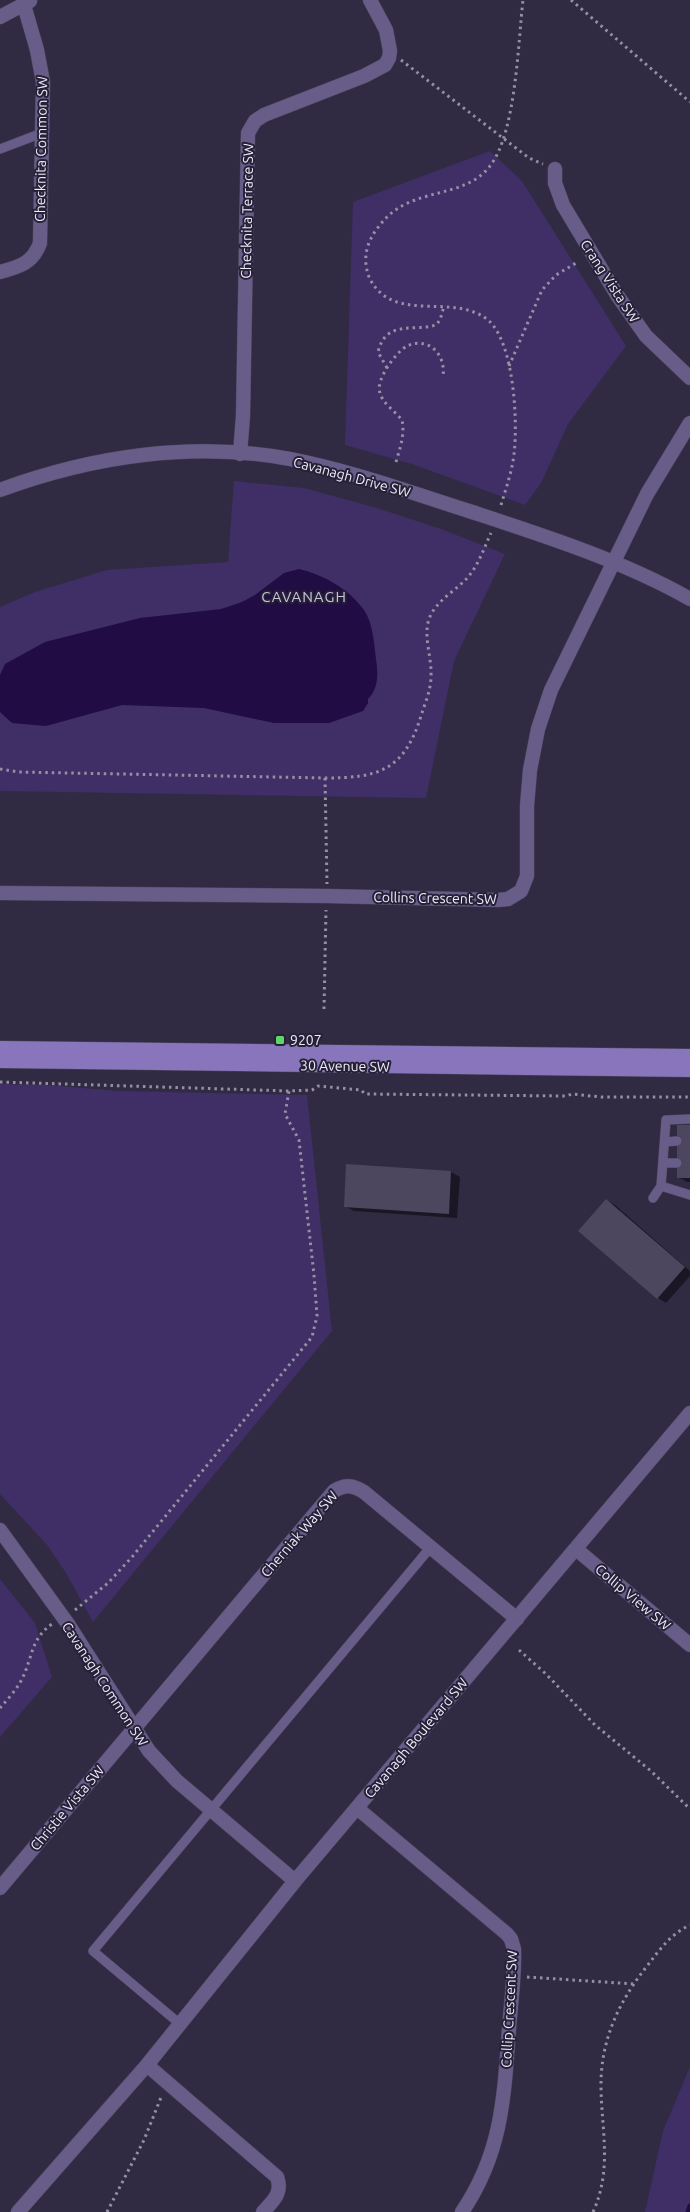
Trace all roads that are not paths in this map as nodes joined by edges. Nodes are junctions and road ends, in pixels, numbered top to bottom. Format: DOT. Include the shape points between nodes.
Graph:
graph roads {
  1 [pos="370,0"];
  2 [pos="28,2"];
  3 [pos="0,17"];
  4 [pos="42,133"];
  5 [pos="0,149"];
  6 [pos="555,169"];
  7 [pos="0,272"];
  8 [pos="690,378"];
  9 [pos="690,424"];
  10 [pos="240,454"];
  11 [pos="0,490"];
  12 [pos="613,563"];
  13 [pos="690,599"];
  14 [pos="0,892"];
  15 [pos="0,1048"];
  16 [pos="690,1056"];
  17 [pos="0,1061"];
  18 [pos="690,1070"];
  19 [pos="690,1120"];
  20 [pos="677,1141"];
  21 [pos="665,1142"];
  22 [pos="663,1163"];
  23 [pos="677,1163"];
  24 [pos="661,1186"];
  25 [pos="690,1195"];
  26 [pos="653,1198"];
  27 [pos="690,1413"];
  28 [pos="0,1530"];
  29 [pos="430,1548"];
  30 [pos="576,1549"];
  31 [pos="517,1619"];
  32 [pos="690,1645"];
  33 [pos="133,1728"];
  34 [pos="357,1808"];
  35 [pos="211,1810"];
  36 [pos="296,1881"];
  37 [pos="0,1888"];
  38 [pos="180,2024"];
  39 [pos="147,2065"];
  40 [pos="18,2212"];
  41 [pos="263,2212"];
  42 [pos="462,2212"];
  1 -- 10 [label="street, Checknita Terrace SW" via="386,30 390,50 389,58 378,70 264,115 248,133"];
  2 -- 3 [label="street"];
  2 -- 4 [label="street, Checknita Common SW" via="42,72"];
  4 -- 5 [label="lane"];
  4 -- 7 [label="street, Checknita Common SW" via="40,244 26,263"];
  6 -- 8 [label="street, Crang Vista SW" via="555,183 563,205 617,295 646,336"];
  9 -- 12 [label="street" via="647,494"];
  10 -- 11 [label="street, Cavanagh Drive SW" via="169,453 104,460 66,468"];
  10 -- 12 [label="street, Cavanagh Drive SW" via="288,459 348,473 496,520"];
  12 -- 13 [label="street, Cavanagh Drive SW"];
  12 -- 14 [label="street, Collins Crescent SW" via="559,672 538,729 528,788 527,876 516,895 498,900"];
  15 -- 16 [label="main road, 30 Avenue SW"];
  17 -- 18 [label="main road, 30 Avenue SW"];
  19 -- 21 [label="lane" via="666,1120"];
  20 -- 21 [label="lane"];
  21 -- 22 [label="lane"];
  22 -- 23 [label="lane"];
  22 -- 24 [label="lane"];
  24 -- 25 [label="lane"];
  24 -- 26 [label="lane"];
  27 -- 30 [label="street, Cavanagh Boulevard SW"];
  28 -- 33 [label="street, Cavanagh Common SW" via="68,1624"];
  29 -- 31 [label="street, Cherniak Way SW"];
  29 -- 33 [label="street, Cherniak Way SW" via="364,1492 356,1487 341,1486"];
  29 -- 35 [label="lane"];
  30 -- 31 [label="street, Cavanagh Boulevard SW"];
  30 -- 32 [label="street, Collip View SW"];
  31 -- 34 [label="street, Cavanagh Boulevard SW"];
  33 -- 35 [label="street, Cavanagh Common SW" via="148,1751"];
  33 -- 37 [label="street, Christie Vista SW"];
  34 -- 36 [label="street, Cavanagh Boulevard SW"];
  34 -- 42 [label="street, Collip Crescent SW" via="507,1934 514,1949 498,2132 476,2191"];
  35 -- 36 [label="street, Cavanagh Common SW"];
  35 -- 38 [label="lane" via="93,1950"];
  36 -- 38 [label="street, Cavanagh Boulevard SW"];
  38 -- 39 [label="street, Cavanagh Boulevard SW"];
  39 -- 40 [label="street, Cavanagh Boulevard SW"];
  39 -- 41 [label="street" via="278,2177 279,2194"];
}
